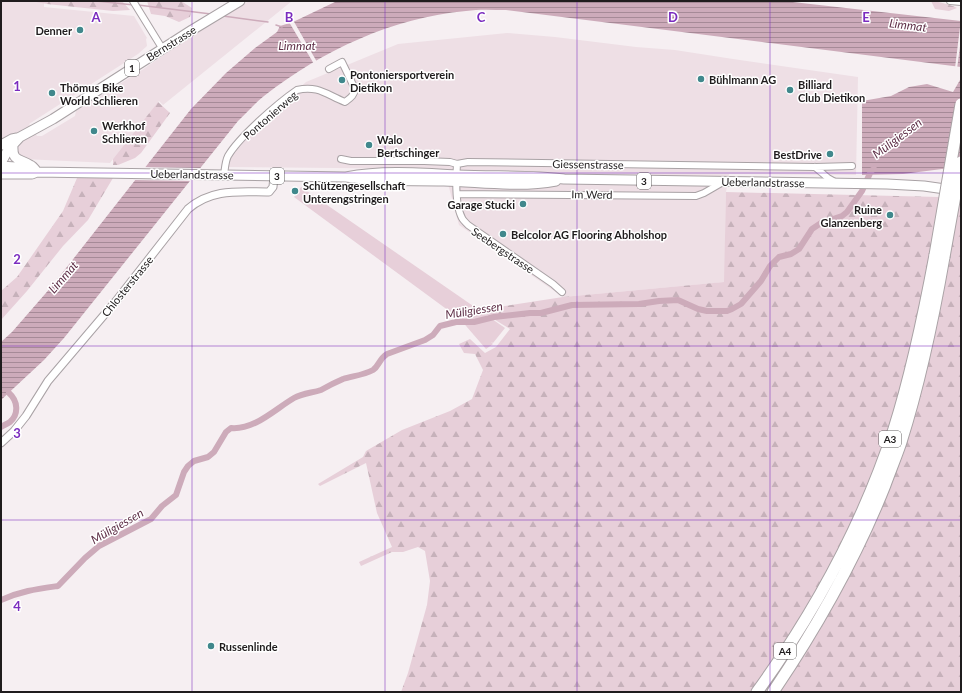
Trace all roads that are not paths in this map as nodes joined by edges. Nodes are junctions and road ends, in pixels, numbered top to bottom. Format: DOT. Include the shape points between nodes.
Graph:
graph roads {
  1 [pos="133,1"];
  2 [pos="240,1"];
  3 [pos="950,1"];
  4 [pos="961,2"];
  5 [pos="162,48"];
  6 [pos="329,68"];
  7 [pos="961,104"];
  8 [pos="20,137"];
  9 [pos="13,144"];
  10 [pos="2,145"];
  11 [pos="341,159"];
  12 [pos="961,162"];
  13 [pos="457,164"];
  14 [pos="852,166"];
  15 [pos="815,167"];
  16 [pos="2,169"];
  17 [pos="37,172"];
  18 [pos="224,175"];
  19 [pos="274,176"];
  20 [pos="456,178"];
  21 [pos="723,182"];
  22 [pos="837,183"];
  23 [pos="961,192"];
  24 [pos="457,194"];
  25 [pos="940,256"];
  26 [pos="562,292"];
  27 [pos="1,443"];
  28 [pos="811,610"];
  29 [pos="757,692"];
  30 [pos="762,692"];
  31 [pos="773,692"];
  1 -- 5 [label="street"];
  2 -- 5 [label="main road, Bernstrasse / 1"];
  3 -- 4 [label="street"];
  5 -- 8 [label="main road, Bernstrasse / 1" via="53,119"];
  6 -- 18 [label="street, Pontonierweg" via="342,62 355,89 354,94 345,102 315,88 297,90 249,131 236,146 225,163"];
  7 -- 25 [label="highway, A3, bridge"];
  8 -- 9 [label="main road, Bernstrasse / 1"];
  8 -- 10 [label="main road, Bernstrasse"];
  9 -- 16 [label="main road, Bernstrasse / 1"];
  9 -- 17 [label="main road" via="15,158 31,165"];
  11 -- 13 [label="street, Giessenstrasse"];
  12 -- 25 [label="highway, A3, bridge"];
  13 -- 15 [label="street, Giessenstrasse" via="468,162"];
  13 -- 20 [label="street"];
  14 -- 15 [label="street, Giessenstrasse"];
  15 -- 22 [label="street"];
  16 -- 17 [label="main road, Ueberlandstrasse / 3" via="32,174"];
  17 -- 18 [label="main road, Ueberlandstrasse / 3"];
  18 -- 19 [label="main road, Ueberlandstrasse / 3"];
  19 -- 20 [label="main road, Ueberlandstrasse / 3" via="373,180"];
  19 -- 27 [label="street, Chlosterstrasse" via="273,187 269,192 216,194 203,198 188,209 116,301 48,381 22,421"];
  20 -- 21 [label="main road, Ueberlandstrasse / 3" via="541,176 564,179"];
  20 -- 24 [label="street, Seebergstrasse"];
  21 -- 22 [label="main road, Ueberlandstrasse / 3"];
  21 -- 24 [label="street, Im Werd" via="696,196"];
  22 -- 23 [label="main road, Ueberlandstrasse / 3" via="924,186"];
  24 -- 26 [label="street, Seebergstrasse" via="461,217 468,225"];
  25 -- 28 [label="highway, A3" via="902,403 884,459 853,533"];
  25 -- 31 [label="highway, A3" via="927,344 901,442 856,550 831,598"];
  28 -- 29 [label="highway, A4"];
  28 -- 30 [label="highway, A3" via="808,622"];
}
